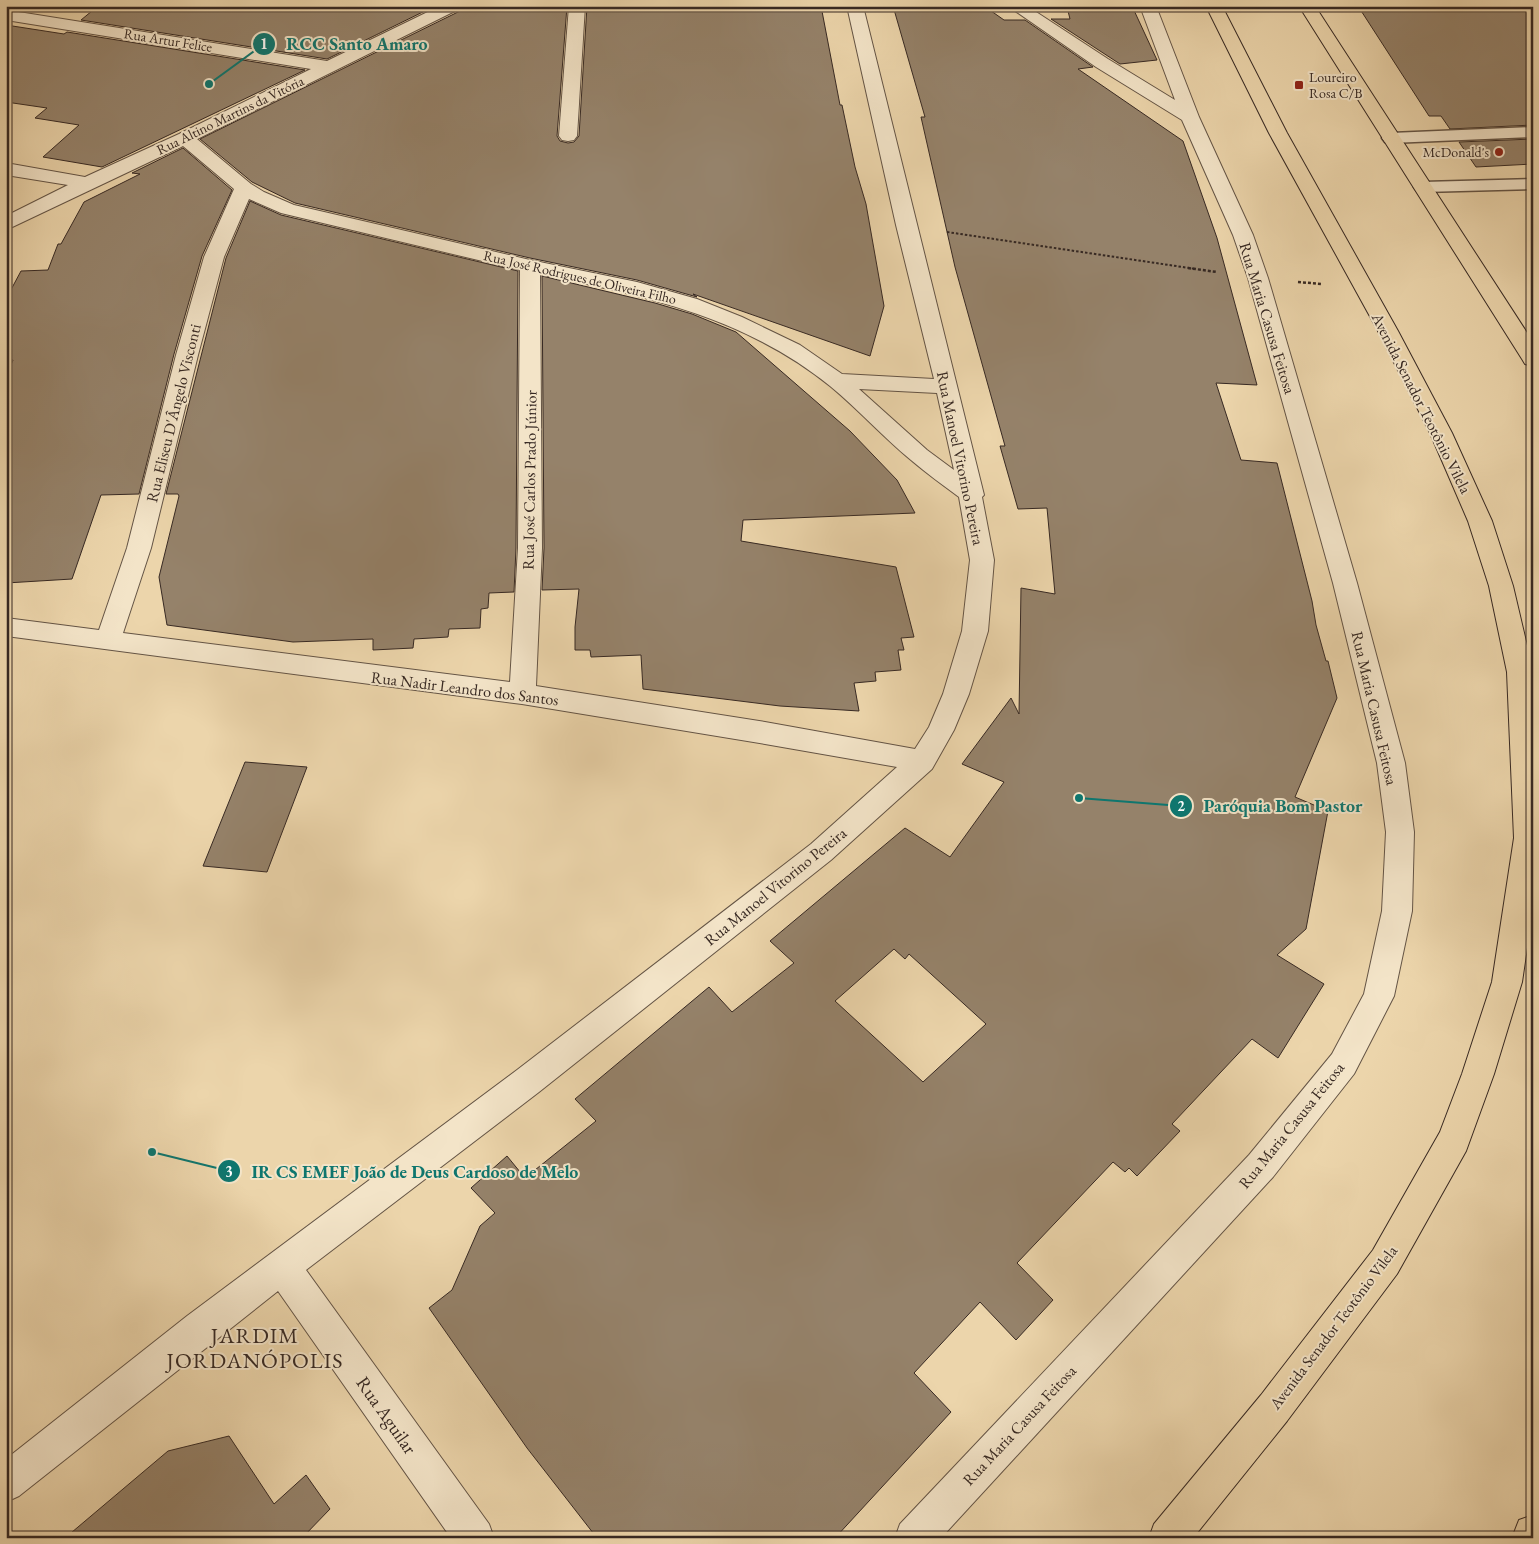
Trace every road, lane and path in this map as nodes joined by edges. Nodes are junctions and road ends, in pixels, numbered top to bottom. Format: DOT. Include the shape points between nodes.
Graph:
graph roads {
  1 [pos="453,6"];
  2 [pos="577,6"];
  3 [pos="855,6"];
  4 [pos="1016,6"];
  5 [pos="1148,6"];
  6 [pos="1214,6"];
  7 [pos="1307,6"];
  8 [pos="6,15"];
  9 [pos="330,67"];
  10 [pos="1190,117"];
  11 [pos="1533,132"];
  12 [pos="568,136"];
  13 [pos="185,138"];
  14 [pos="1391,138"];
  15 [pos="6,168"];
  16 [pos="87,183"];
  17 [pos="1533,184"];
  18 [pos="1423,187"];
  19 [pos="244,188"];
  20 [pos="6,224"];
  21 [pos="906,226"];
  22 [pos="530,266"];
  23 [pos="1258,278"];
  24 [pos="1363,287"];
  25 [pos="1533,359"];
  26 [pos="837,381"];
  27 [pos="947,387"];
  28 [pos="972,495"];
  29 [pos="6,627"];
  30 [pos="108,640"];
  31 [pos="522,694"];
  32 [pos="922,761"];
  33 [pos="283,1268"];
  34 [pos="6,1483"];
  35 [pos="1533,1534"];
  36 [pos="474,1538"];
  37 [pos="914,1538"];
  38 [pos="1168,1538"];
  39 [pos="1531,1538"];
  1 -- 9 [label="street, Rua Altino Martins da Vitória"];
  2 -- 12 [label="street"];
  3 -- 21 [label="street, Rua Manoel Vitorino Pereira"];
  4 -- 10 [label="street"];
  5 -- 10 [label="street, Rua Maria Casusa Feitosa"];
  6 -- 24 [label="main road, Avenida Senador Teotônio Vilela" via="1278,133"];
  7 -- 14 [label="main road"];
  8 -- 9 [label="street, Rua Artur Felice"];
  9 -- 13 [label="street, Rua Altino Martins da Vitória"];
  10 -- 23 [label="street, Rua Maria Casusa Feitosa" via="1243,235"];
  11 -- 14 [label="lane"];
  13 -- 16 [label="street, Rua Altino Martins da Vitória"];
  13 -- 19 [label="street, Rua José Rodrigues de Oliveira Filho"];
  14 -- 18 [label="main road"];
  15 -- 16 [label="street"];
  16 -- 20 [label="street, Rua Altino Martins da Vitória"];
  17 -- 18 [label="lane"];
  18 -- 25 [label="main road"];
  19 -- 22 [label="street, Rua José Rodrigues de Oliveira Filho" via="288,209"];
  19 -- 30 [label="street, Rua Eliseu D'Ângelo Visconti" via="214,258 139,548"];
  21 -- 23 [label="path"];
  21 -- 27 [label="street, Rua Manoel Vitorino Pereira"];
  22 -- 26 [label="street, Rua José Rodrigues de Oliveira Filho" via="637,288 690,303 792,350"];
  22 -- 31 [label="street, Rua José Carlos Prado Júnior" via="530,548"];
  23 -- 24 [label="path"];
  23 -- 37 [label="street, Rua Maria Casusa Feitosa" via="1345,583 1391,764 1400,832 1397,911 1379,996 1343,1064 1261,1166"];
  24 -- 38 [label="main road, Avenida Senador Teotônio Vilela" via="1442,433 1480,521 1501,586 1520,672 1528,838 1507,982 1454,1140 1385,1262 1274,1408"];
  26 -- 27 [label="street"];
  26 -- 28 [label="street, Rua José Rodrigues de Oliveira Filho" via="899,438"];
  27 -- 28 [label="street, Rua Manoel Vitorino Pereira"];
  28 -- 32 [label="street, Rua Manoel Vitorino Pereira" via="982,560 974,631 956,694 941,730"];
  29 -- 30 [label="street, Rua Nadir Leandro dos Santos"];
  30 -- 31 [label="street, Rua Nadir Leandro dos Santos"];
  31 -- 32 [label="street, Rua Nadir Leandro dos Santos"];
  32 -- 33 [label="street, Rua Manoel Vitorino Pereira" via="821,852"];
  33 -- 34 [label="street, Rua Manoel Vitorino Pereira" via="200,1329"];
  33 -- 36 [label="street, Rua Aguilar"];
  35 -- 39 [label="main road"];
}
